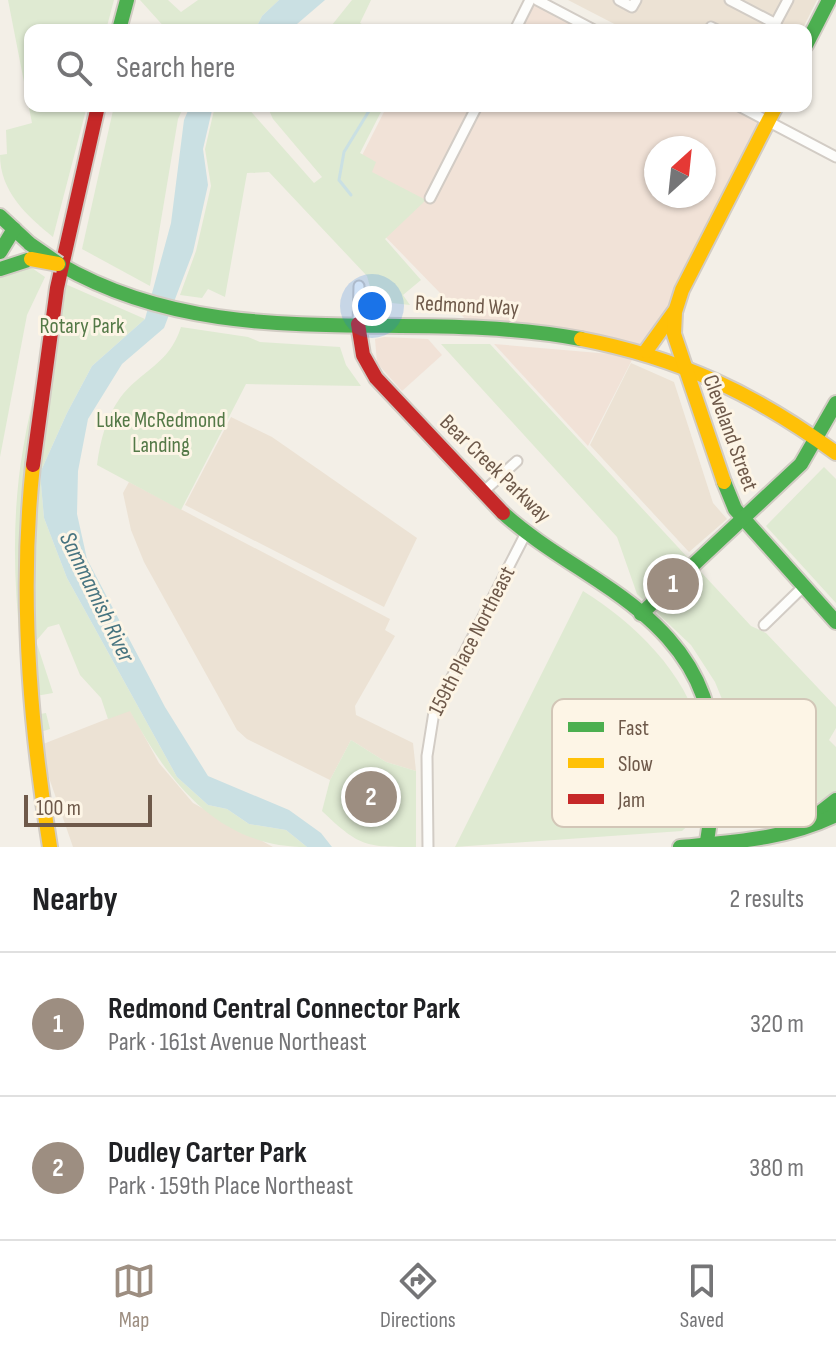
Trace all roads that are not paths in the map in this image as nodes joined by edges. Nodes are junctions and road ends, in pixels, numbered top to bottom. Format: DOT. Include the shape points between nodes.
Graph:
graph roads {
  1 [pos="127,0"];
  2 [pos="530,0"];
  3 [pos="537,0"];
  4 [pos="619,0"];
  5 [pos="636,0"];
  6 [pos="730,0"];
  7 [pos="788,0"];
  8 [pos="829,0"];
  9 [pos="121,24"];
  10 [pos="518,24"];
  11 [pos="583,24"];
  12 [pos="769,24"];
  13 [pos="776,24"];
  14 [pos="812,33"];
  15 [pos="97,112"];
  16 [pos="474,112"];
  17 [pos="751,112"];
  18 [pos="773,112"];
  19 [pos="768,121"];
  20 [pos="836,157"];
  21 [pos="430,198"];
  22 [pos="0,216"];
  23 [pos="14,229"];
  24 [pos="30,251"];
  25 [pos="0,252"];
  26 [pos="0,269"];
  27 [pos="359,286"];
  28 [pos="675,312"];
  29 [pos="358,324"];
  30 [pos="646,351"];
  31 [pos="681,364"];
  32 [pos="26,397"];
  33 [pos="836,403"];
  34 [pos="818,438"];
  35 [pos="836,453"];
  36 [pos="517,461"];
  37 [pos="483,492"];
  38 [pos="743,520"];
  39 [pos="526,533"];
  40 [pos="803,587"];
  41 [pos="641,614"];
  42 [pos="836,622"];
  43 [pos="764,625"];
  44 [pos="705,699"];
  45 [pos="20,750"];
  46 [pos="836,802"];
  47 [pos="816,813"];
  48 [pos="836,815"];
  49 [pos="816,824"];
  50 [pos="797,827"];
  51 [pos="706,846"];
  52 [pos="50,847"];
  53 [pos="428,847"];
  54 [pos="680,847"];
  1 -- 9 [label="main road"];
  2 -- 10 [label="street"];
  3 -- 11 [label="street"];
  4 -- 5 [label="street" via="632,7"];
  6 -- 12 [label="street"];
  7 -- 13 [label="street"];
  8 -- 14 [label="main road"];
  15 -- 32 [label="main road"];
  16 -- 21 [label="street"];
  17 -- 19 [label="street"];
  18 -- 19 [label="main road"];
  19 -- 20 [label="street"];
  19 -- 28 [label="main road"];
  22 -- 23 [label="main road, Redmond Way"];
  23 -- 24 [label="main road, Redmond Way"];
  23 -- 25 [label="main road"];
  24 -- 26 [label="main road"];
  24 -- 29 [label="main road, Redmond Way, bridge" via="147,306 224,319"];
  27 -- 29 [label="street"];
  28 -- 30 [label="main road"];
  28 -- 31 [label="main road, Cleveland Street"];
  29 -- 30 [label="main road, Redmond Way" via="553,332"];
  29 -- 37 [label="main road, Bear Creek Parkway" via="365,365"];
  30 -- 31 [label="main road, Redmond Way"];
  31 -- 34 [label="main road, Redmond Way" via="760,400"];
  31 -- 38 [label="main road, Cleveland Street" via="720,476"];
  33 -- 34 [label="main road"];
  34 -- 35 [label="main road, Redmond Way"];
  34 -- 38 [label="main road" via="801,464"];
  36 -- 37 [label="street"];
  37 -- 39 [label="main road, Bear Creek Parkway"];
  38 -- 40 [label="main road, Cleveland Street"];
  38 -- 41 [label="main road"];
  39 -- 41 [label="main road, Bear Creek Parkway"];
  39 -- 53 [label="street, 159th Place Northeast" via="434,712 427,756"];
  40 -- 42 [label="main road, Cleveland Street"];
  40 -- 43 [label="street"];
  41 -- 44 [label="main road, Bear Creek Parkway" via="687,658 705,687"];
  45 -- 52 [label="main road"];
  46 -- 47 [label="main road"];
  48 -- 49 [label="main road"];
  50 -- 51 [label="main road"];
  51 -- 54 [label="main road"];
}
